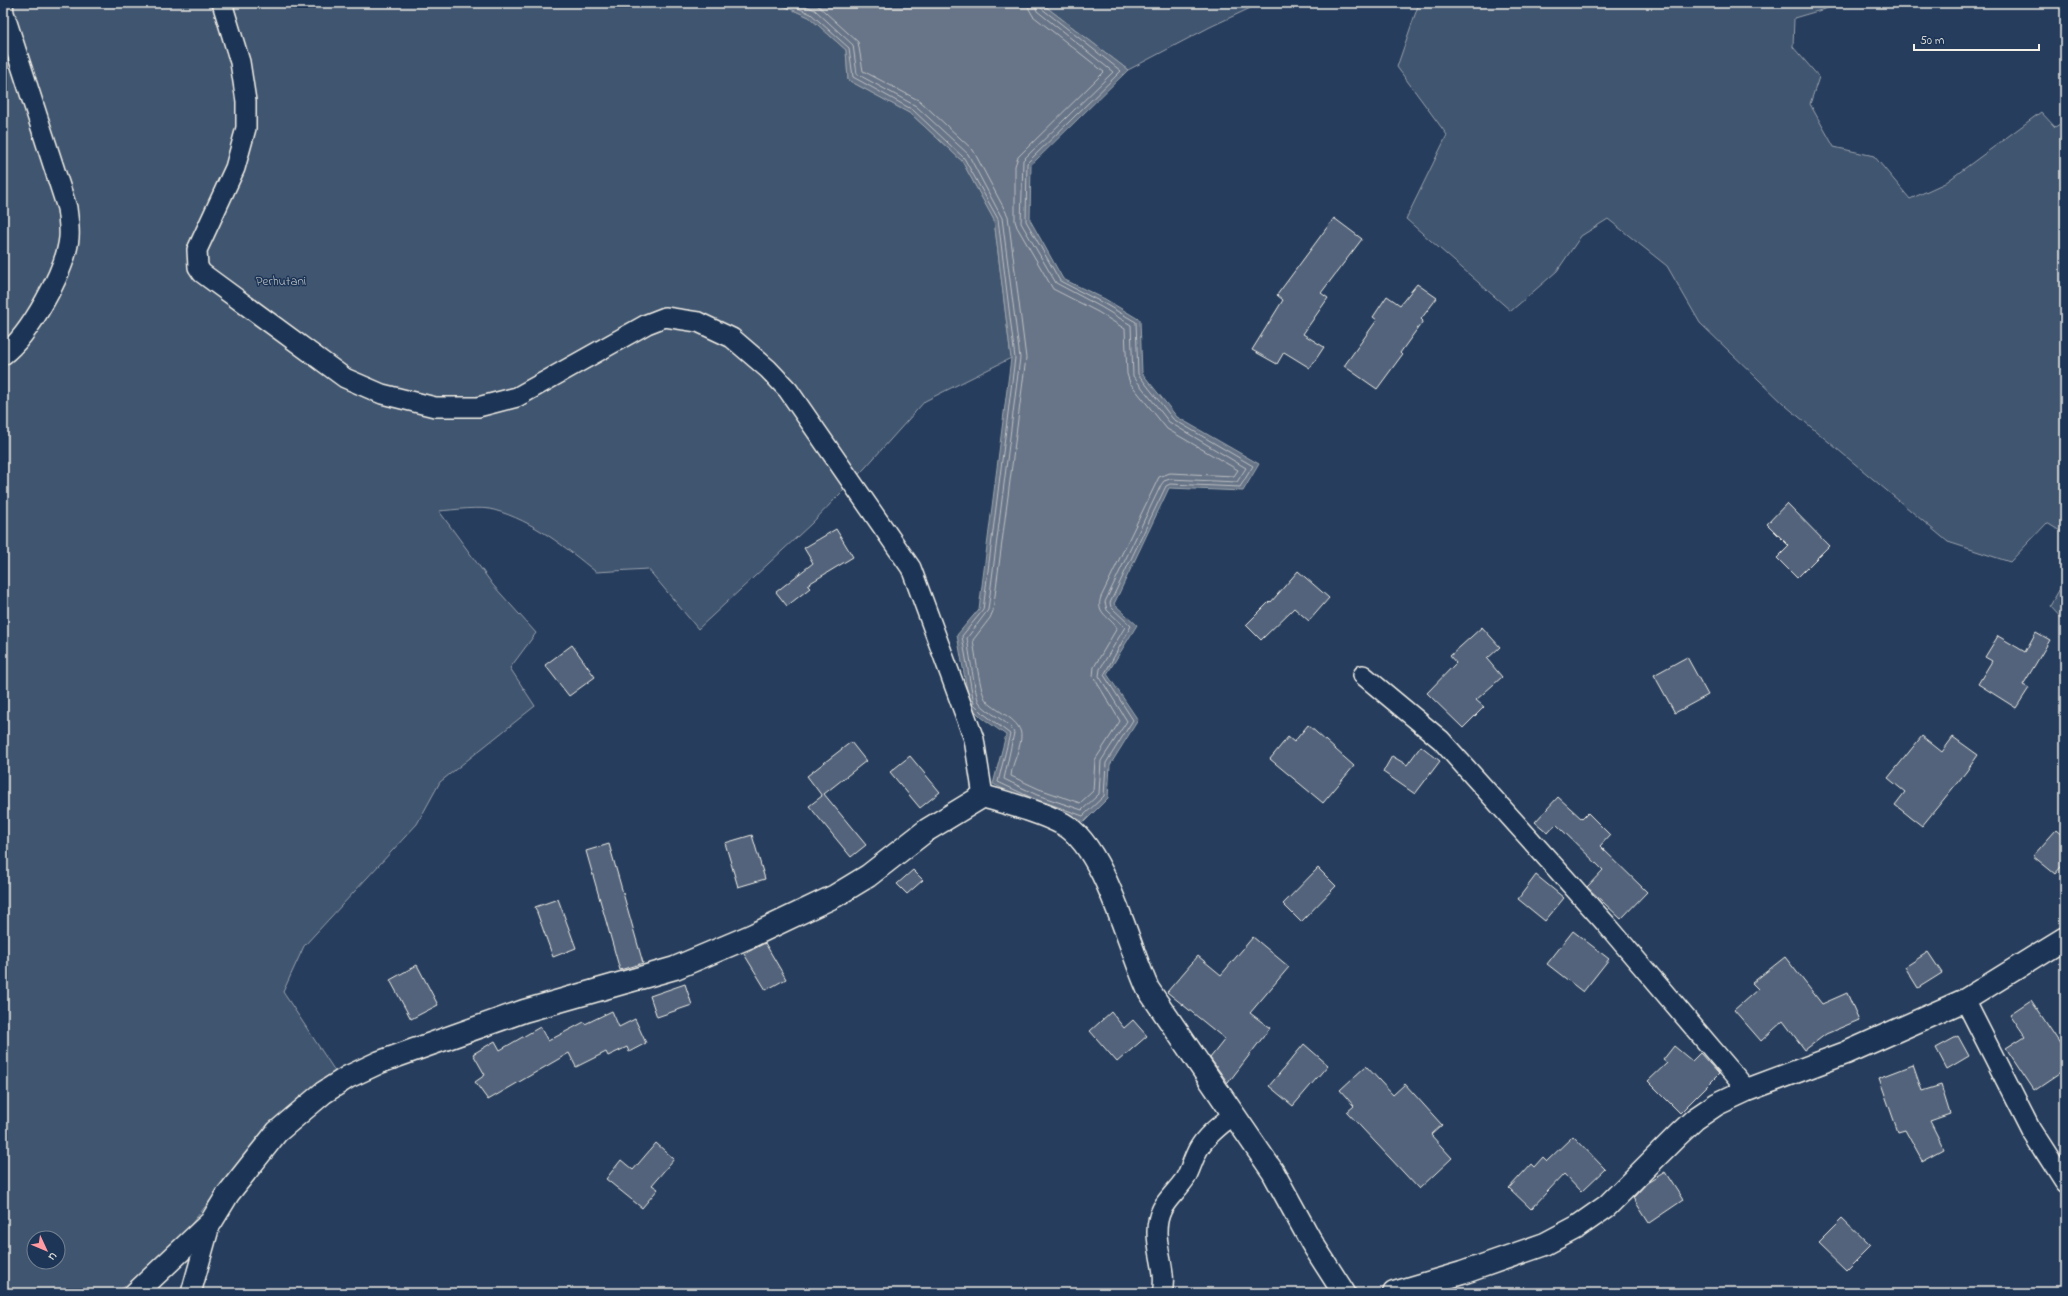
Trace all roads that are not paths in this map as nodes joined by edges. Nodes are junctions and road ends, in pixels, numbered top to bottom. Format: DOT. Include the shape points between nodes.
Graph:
graph roads {
  1 [pos="222,3"];
  2 [pos="3,4"];
  3 [pos="3,355"];
  4 [pos="1363,675"];
  5 [pos="983,796"];
  6 [pos="2065,938"];
  7 [pos="1965,1000"];
  8 [pos="1747,1090"];
  9 [pos="1234,1114"];
  10 [pos="2065,1183"];
  11 [pos="211,1222"];
  12 [pos="136,1293"];
  13 [pos="190,1293"];
  14 [pos="1162,1293"];
  15 [pos="1344,1293"];
  16 [pos="1394,1293"];
  1 -- 5 [label="street" via="240,62 246,101 246,128 235,168 197,250 198,267 202,273 345,378 382,394 435,407 478,407 517,397 665,316 698,322 732,338 768,368 788,390 911,568 974,739"];
  2 -- 3 [label="street" via="67,208 70,239 60,271 35,319"];
  4 -- 8 [label="street" via="1441,740 1607,925"];
  5 -- 9 [label="main road" via="1064,824 1086,844 1113,899 1148,989"];
  5 -- 11 [label="main road" via="927,830 868,876 835,896 738,942 675,968 524,1011 380,1062 348,1077 323,1093 277,1132 228,1194"];
  6 -- 7 [label="main road"];
  7 -- 8 [label="main road" via="1846,1053"];
  7 -- 10 [label="street" via="2031,1130"];
  8 -- 16 [label="main road" via="1695,1118 1607,1206 1577,1227 1538,1246 1462,1273"];
  9 -- 14 [label="street" via="1207,1137 1198,1149 1191,1169 1169,1196 1160,1212 1157,1232 1165,1282"];
  9 -- 15 [label="main road" via="1272,1172"];
  11 -- 12 [label="main road"];
  11 -- 13 [label="street"];
}
